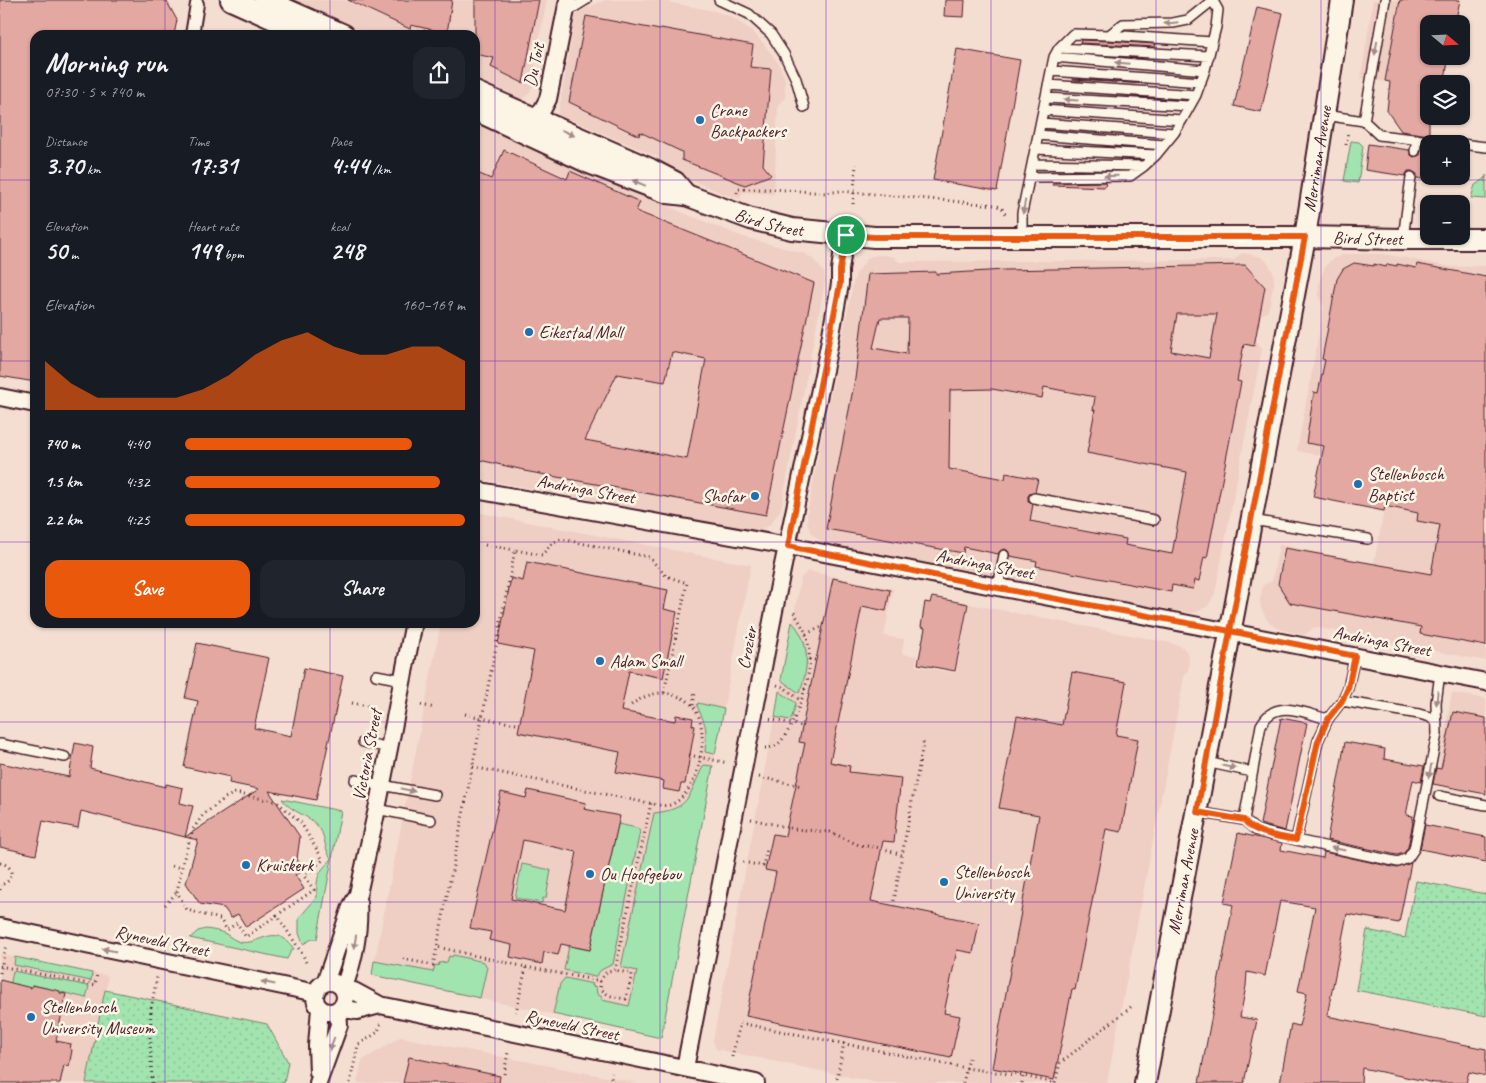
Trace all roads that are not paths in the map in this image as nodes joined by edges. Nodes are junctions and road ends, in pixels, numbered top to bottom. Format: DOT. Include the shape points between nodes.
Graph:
graph roads {
  1 [pos="231,0"];
  2 [pos="265,0"];
  3 [pos="586,0"];
  4 [pos="719,0"];
  5 [pos="1213,0"];
  6 [pos="1342,0"];
  7 [pos="1385,0"];
  8 [pos="197,4"];
  9 [pos="740,4"];
  10 [pos="566,7"];
  11 [pos="193,30"];
  12 [pos="299,30"];
  13 [pos="333,30"];
  14 [pos="1109,35"];
  15 [pos="1212,42"];
  16 [pos="1060,48"];
  17 [pos="1209,56"];
  18 [pos="1054,57"];
  19 [pos="1052,70"];
  20 [pos="1205,70"];
  21 [pos="1201,82"];
  22 [pos="1048,85"];
  23 [pos="1196,94"];
  24 [pos="480,95"];
  25 [pos="1046,98"];
  26 [pos="1189,106"];
  27 [pos="804,107"];
  28 [pos="1043,110"];
  29 [pos="480,111"];
  30 [pos="1324,115"];
  31 [pos="1182,120"];
  32 [pos="1364,121"];
  33 [pos="1041,123"];
  34 [pos="533,127"];
  35 [pos="1174,133"];
  36 [pos="1038,135"];
  37 [pos="1417,140"];
  38 [pos="1420,140"];
  39 [pos="1164,145"];
  40 [pos="1470,145"];
  41 [pos="1486,147"];
  42 [pos="1036,149"];
  43 [pos="1415,151"];
  44 [pos="1156,155"];
  45 [pos="1032,164"];
  46 [pos="1144,166"];
  47 [pos="1030,177"];
  48 [pos="1410,177"];
  49 [pos="846,235"];
  50 [pos="1305,237"];
  51 [pos="1022,238"];
  52 [pos="1403,239"];
  53 [pos="1486,239"];
  54 [pos="0,397"];
  55 [pos="30,403"];
  56 [pos="480,491"];
  57 [pos="1034,498"];
  58 [pos="1154,520"];
  59 [pos="1252,520"];
  60 [pos="1368,539"];
  61 [pos="788,546"];
  62 [pos="1004,555"];
  63 [pos="998,588"];
  64 [pos="413,628"];
  65 [pos="1230,631"];
  66 [pos="1355,656"];
  67 [pos="1440,673"];
  68 [pos="376,674"];
  69 [pos="403,680"];
  70 [pos="1486,682"];
  71 [pos="1342,701"];
  72 [pos="1328,719"];
  73 [pos="1437,723"];
  74 [pos="362,742"];
  75 [pos="0,744"];
  76 [pos="389,748"];
  77 [pos="65,757"];
  78 [pos="1206,762"];
  79 [pos="1252,772"];
  80 [pos="355,780"];
  81 [pos="381,784"];
  82 [pos="435,795"];
  83 [pos="1439,796"];
  84 [pos="1486,805"];
  85 [pos="377,809"];
  86 [pos="1197,812"];
  87 [pos="430,820"];
  88 [pos="1244,820"];
  89 [pos="1296,840"];
  90 [pos="358,894"];
  91 [pos="3,934"];
  92 [pos="344,990"];
  93 [pos="320,995"];
  94 [pos="339,1009"];
  95 [pos="381,1012"];
  96 [pos="685,1068"];
  97 [pos="318,1080"];
  98 [pos="756,1083"];
  99 [pos="1145,1083"];
  1 -- 12 [label="street"];
  2 -- 13 [label="street"];
  3 -- 10 [label="lane"];
  4 -- 9 [label="lane"];
  5 -- 14 [label="lane, one-way" via="1188,20 1123,24"];
  5 -- 15 [label="lane" via="1218,10"];
  6 -- 30 [label="street, Merriman Avenue"];
  7 -- 32 [label="lane, one-way"];
  8 -- 11 [label="street"];
  9 -- 27 [label="lane" via="771,34 784,54"];
  10 -- 34 [label="street, Du Toit" via="548,99"];
  14 -- 15 [label="lane"];
  14 -- 16 [label="lane" via="1072,34"];
  15 -- 17 [label="lane"];
  16 -- 17 [label="lane"];
  16 -- 18 [label="lane"];
  17 -- 20 [label="lane"];
  18 -- 19 [label="lane"];
  20 -- 18 [label="lane, one-way"];
  19 -- 21 [label="lane"];
  19 -- 22 [label="lane"];
  20 -- 21 [label="lane"];
  21 -- 23 [label="lane"];
  22 -- 23 [label="lane"];
  22 -- 25 [label="lane"];
  23 -- 26 [label="lane"];
  24 -- 34 [label="street, Bird Street"];
  26 -- 25 [label="lane, one-way"];
  25 -- 28 [label="lane"];
  26 -- 31 [label="lane"];
  28 -- 31 [label="lane"];
  28 -- 33 [label="lane"];
  29 -- 34 [label="street, Bird Street"];
  30 -- 32 [label="lane"];
  30 -- 50 [label="street, Merriman Avenue"];
  31 -- 35 [label="lane"];
  32 -- 37 [label="lane" via="1379,135"];
  33 -- 35 [label="lane"];
  33 -- 36 [label="lane"];
  34 -- 49 [label="street, Bird Street" via="666,176 686,195 751,219 792,230"];
  35 -- 39 [label="lane"];
  36 -- 39 [label="lane"];
  36 -- 42 [label="lane"];
  37 -- 38 [label="lane"];
  37 -- 43 [label="lane"];
  39 -- 44 [label="lane"];
  40 -- 41 [label="lane"];
  42 -- 44 [label="lane"];
  42 -- 45 [label="lane"];
  44 -- 46 [label="lane"];
  45 -- 46 [label="lane"];
  45 -- 47 [label="lane"];
  46 -- 47 [label="lane, one-way" via="1130,176"];
  47 -- 51 [label="lane, one-way" via="1022,213"];
  48 -- 52 [label="lane"];
  49 -- 51 [label="street, Bird Street"];
  49 -- 61 [label="street, Crozier" via="833,322"];
  50 -- 51 [label="street, Bird Street"];
  50 -- 52 [label="street, Bird Street"];
  50 -- 59 [label="street, Merriman Avenue"];
  52 -- 53 [label="street, Bird Street"];
  54 -- 55 [label="street"];
  56 -- 61 [label="street, Andringa Street"];
  57 -- 58 [label="lane"];
  59 -- 60 [label="lane"];
  59 -- 65 [label="street, Merriman Avenue"];
  61 -- 63 [label="street, Andringa Street"];
  61 -- 96 [label="street, Crozier"];
  62 -- 63 [label="lane"];
  63 -- 65 [label="street, Andringa Street"];
  64 -- 69 [label="street, Victoria Street"];
  65 -- 66 [label="street, Andringa Street"];
  65 -- 78 [label="street, Merriman Avenue"];
  66 -- 67 [label="street, Andringa Street"];
  66 -- 71 [label="lane"];
  67 -- 70 [label="street, Andringa Street"];
  67 -- 73 [label="lane, one-way"];
  68 -- 69 [label="lane"];
  69 -- 76 [label="street, Victoria Street"];
  71 -- 72 [label="lane"];
  71 -- 73 [label="lane" via="1419,714"];
  72 -- 79 [label="lane" via="1288,709 1269,715 1261,725"];
  72 -- 89 [label="lane" via="1318,741"];
  73 -- 89 [label="lane, one-way" via="1418,832 1408,858 1398,862"];
  74 -- 76 [label="lane"];
  75 -- 77 [label="lane"];
  76 -- 81 [label="street, Victoria Street"];
  78 -- 79 [label="lane, one-way"];
  78 -- 86 [label="street, Merriman Avenue"];
  79 -- 88 [label="lane"];
  80 -- 81 [label="lane"];
  81 -- 82 [label="lane, one-way"];
  81 -- 85 [label="street, Victoria Street"];
  83 -- 84 [label="lane"];
  85 -- 87 [label="lane"];
  85 -- 90 [label="street, Victoria Street"];
  86 -- 88 [label="lane"];
  86 -- 99 [label="street, Merriman Avenue"];
  88 -- 89 [label="lane" via="1256,830"];
  90 -- 92 [label="street, Victoria Street, one-way" via="355,944"];
  90 -- 93 [label="street, Victoria Street"];
  93 -- 91 [label="street, Ryneveld Street, one-way"];
  92 -- 93 [label="street" via="336,983"];
  92 -- 94 [label="street" via="344,1004"];
  92 -- 95 [label="street, Ryneveld Street" via="354,991"];
  93 -- 94 [label="street" via="327,1011"];
  93 -- 97 [label="street, Victoria Street"];
  94 -- 95 [label="street, Ryneveld Street"];
  94 -- 97 [label="street, Victoria Street, one-way" via="339,1025"];
  95 -- 96 [label="street, Ryneveld Street"];
  96 -- 98 [label="street, Ryneveld Street"];
}
